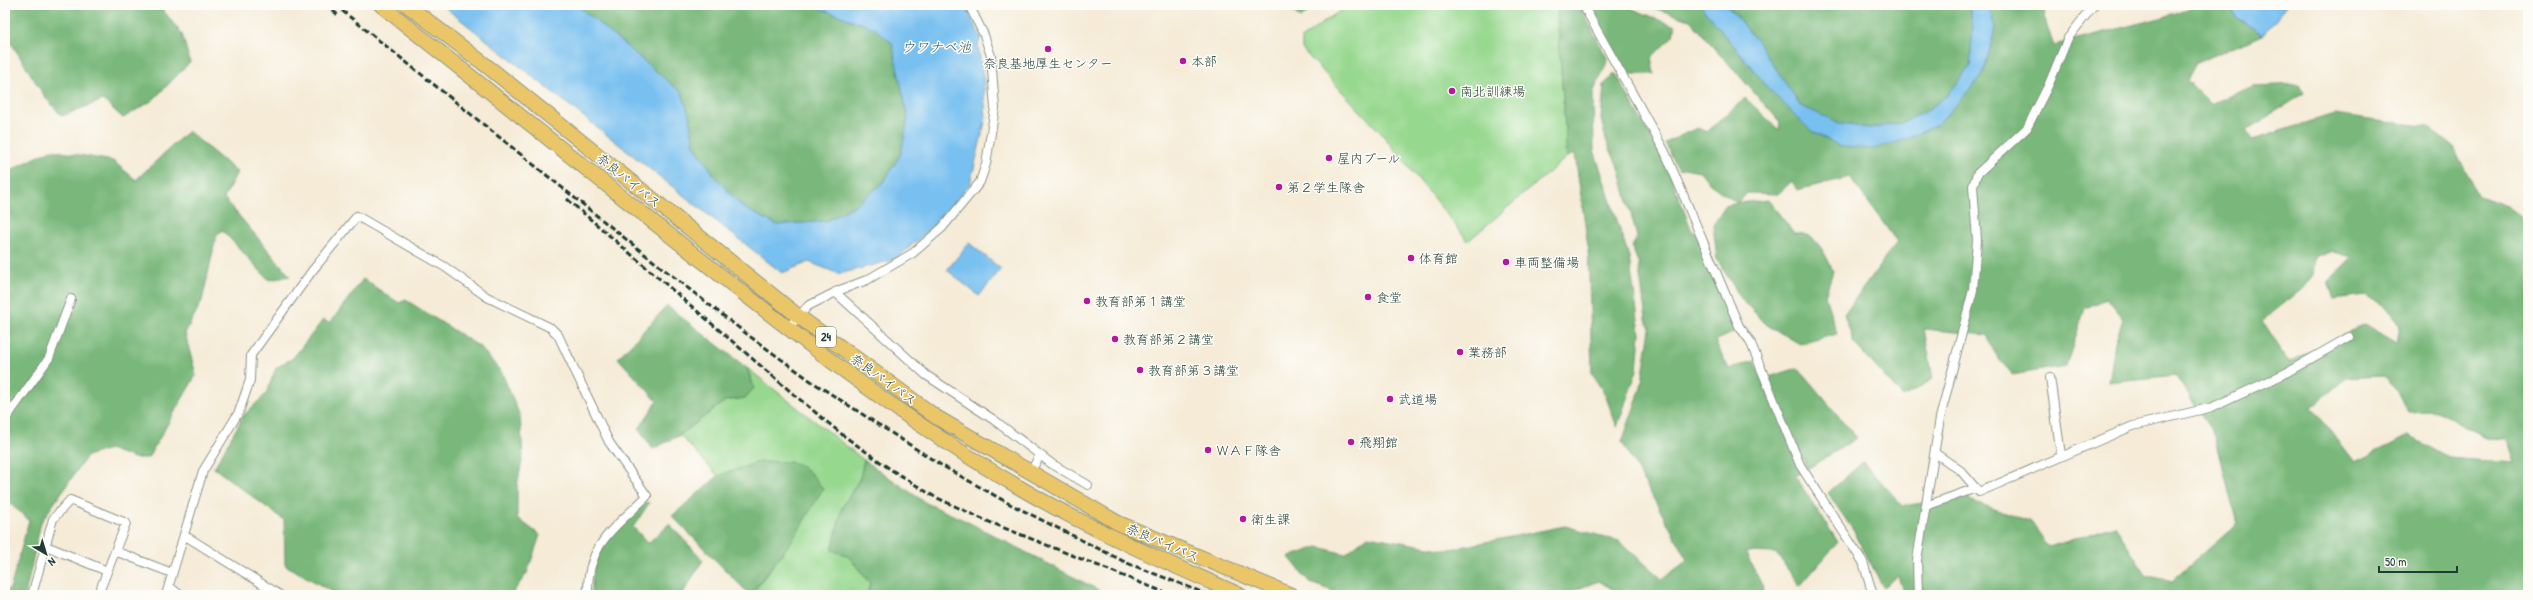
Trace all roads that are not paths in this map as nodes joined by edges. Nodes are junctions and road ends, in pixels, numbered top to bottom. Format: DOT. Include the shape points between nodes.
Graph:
graph roads {
  1 [pos="381,5"];
  2 [pos="407,5"];
  3 [pos="969,5"];
  4 [pos="1583,5"];
  5 [pos="2094,5"];
  6 [pos="835,292"];
  7 [pos="71,299"];
  8 [pos="798,316"];
  9 [pos="788,328"];
  10 [pos="2349,337"];
  11 [pos="2050,377"];
  12 [pos="5,420"];
  13 [pos="1935,454"];
  14 [pos="1040,455"];
  15 [pos="2061,455"];
  16 [pos="1030,473"];
  17 [pos="1088,485"];
  18 [pos="1976,488"];
  19 [pos="1926,506"];
  20 [pos="184,536"];
  21 [pos="46,546"];
  22 [pos="115,551"];
  23 [pos="107,571"];
  24 [pos="172,573"];
  25 [pos="169,586"];
  26 [pos="32,595"];
  27 [pos="98,595"];
  28 [pos="166,595"];
  29 [pos="180,595"];
  30 [pos="280,595"];
  31 [pos="588,595"];
  32 [pos="1240,595"];
  33 [pos="1291,595"];
  34 [pos="1873,595"];
  35 [pos="1918,595"];
  1 -- 9 [label="highway, 奈良バイパス / 24"];
  2 -- 8 [label="highway, 奈良バイパス / 24" via="492,70"];
  3 -- 6 [label="street" via="991,56 995,108 986,164 980,182 942,228 913,253 867,280"];
  4 -- 34 [label="street" via="1665,152 1738,326 1750,341 1800,465 1863,562"];
  5 -- 13 [label="street" via="2068,38 2027,128 1977,174 1973,186 1977,240 1973,290 1940,418"];
  6 -- 8 [label="street" via="808,306"];
  6 -- 14 [label="street" via="926,375"];
  7 -- 12 [label="street" via="49,358"];
  8 -- 9 [label="street"];
  8 -- 16 [label="highway, 奈良バイパス / 24" via="936,417"];
  9 -- 32 [label="highway, 奈良バイパス / 24" via="861,385 1021,489 1128,545"];
  10 -- 15 [label="street" via="2284,374 2212,407 2133,426"];
  11 -- 15 [label="street"];
  13 -- 18 [label="street" via="1960,471"];
  13 -- 19 [label="street"];
  14 -- 16 [label="street"];
  14 -- 17 [label="street"];
  15 -- 18 [label="street" via="1979,492"];
  16 -- 33 [label="highway, 奈良バイパス / 24" via="1118,523"];
  18 -- 19 [label="street"];
  19 -- 35 [label="street" via="1917,560"];
  20 -- 24 [label="street"];
  20 -- 30 [label="street"];
  20 -- 31 [label="street" via="203,471 239,412 250,380 251,355 312,271 357,216 445,267 486,298 551,328 558,336 609,442 647,496 595,550"];
  21 -- 22 [label="street" via="53,519 70,500 126,524"];
  21 -- 23 [label="street"];
  21 -- 26 [label="street"];
  22 -- 23 [label="street"];
  22 -- 24 [label="street"];
  23 -- 27 [label="street"];
  24 -- 25 [label="street"];
  25 -- 28 [label="street"];
  25 -- 29 [label="street"];
}
